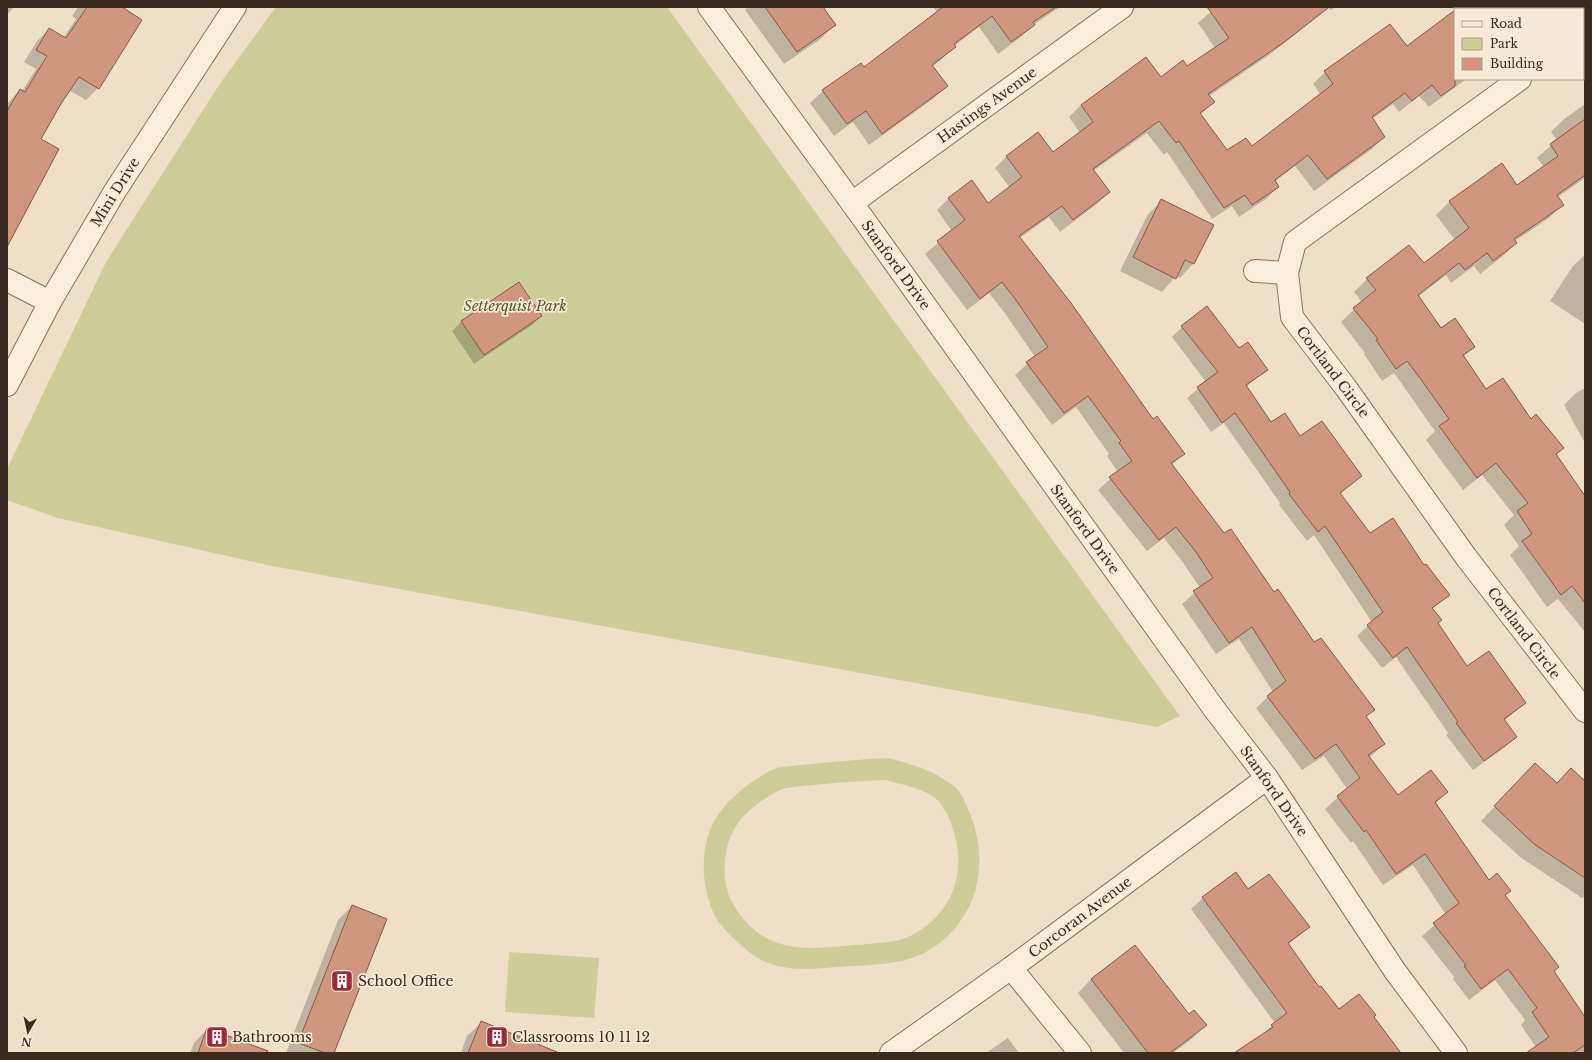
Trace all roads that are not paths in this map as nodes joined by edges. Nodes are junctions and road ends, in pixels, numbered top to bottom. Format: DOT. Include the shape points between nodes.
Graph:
graph roads {
  1 [pos="235,7"];
  2 [pos="709,7"];
  3 [pos="1122,7"];
  4 [pos="1519,80"];
  5 [pos="852,203"];
  6 [pos="1254,271"];
  7 [pos="1287,273"];
  8 [pos="7,280"];
  9 [pos="50,302"];
  10 [pos="7,385"];
  11 [pos="1585,711"];
  12 [pos="1267,778"];
  13 [pos="1011,968"];
  14 [pos="890,1053"];
  15 [pos="1080,1053"];
  16 [pos="1456,1053"];
  1 -- 9 [label="street, Mini Drive" via="114,191"];
  2 -- 5 [label="street, Stanford Drive"];
  3 -- 5 [label="street, Hastings Avenue"];
  4 -- 7 [label="street, Cortland Circle" via="1295,242"];
  5 -- 12 [label="street, Stanford Drive" via="1215,710"];
  6 -- 7 [label="street"];
  7 -- 11 [label="street, Cortland Circle" via="1292,317 1346,388 1466,557"];
  8 -- 9 [label="street"];
  9 -- 10 [label="street, Mini Drive"];
  12 -- 13 [label="street, Corcoran Avenue"];
  12 -- 16 [label="street, Stanford Drive" via="1395,971"];
  13 -- 14 [label="street, Corcoran Avenue"];
  13 -- 15 [label="street"];
}
